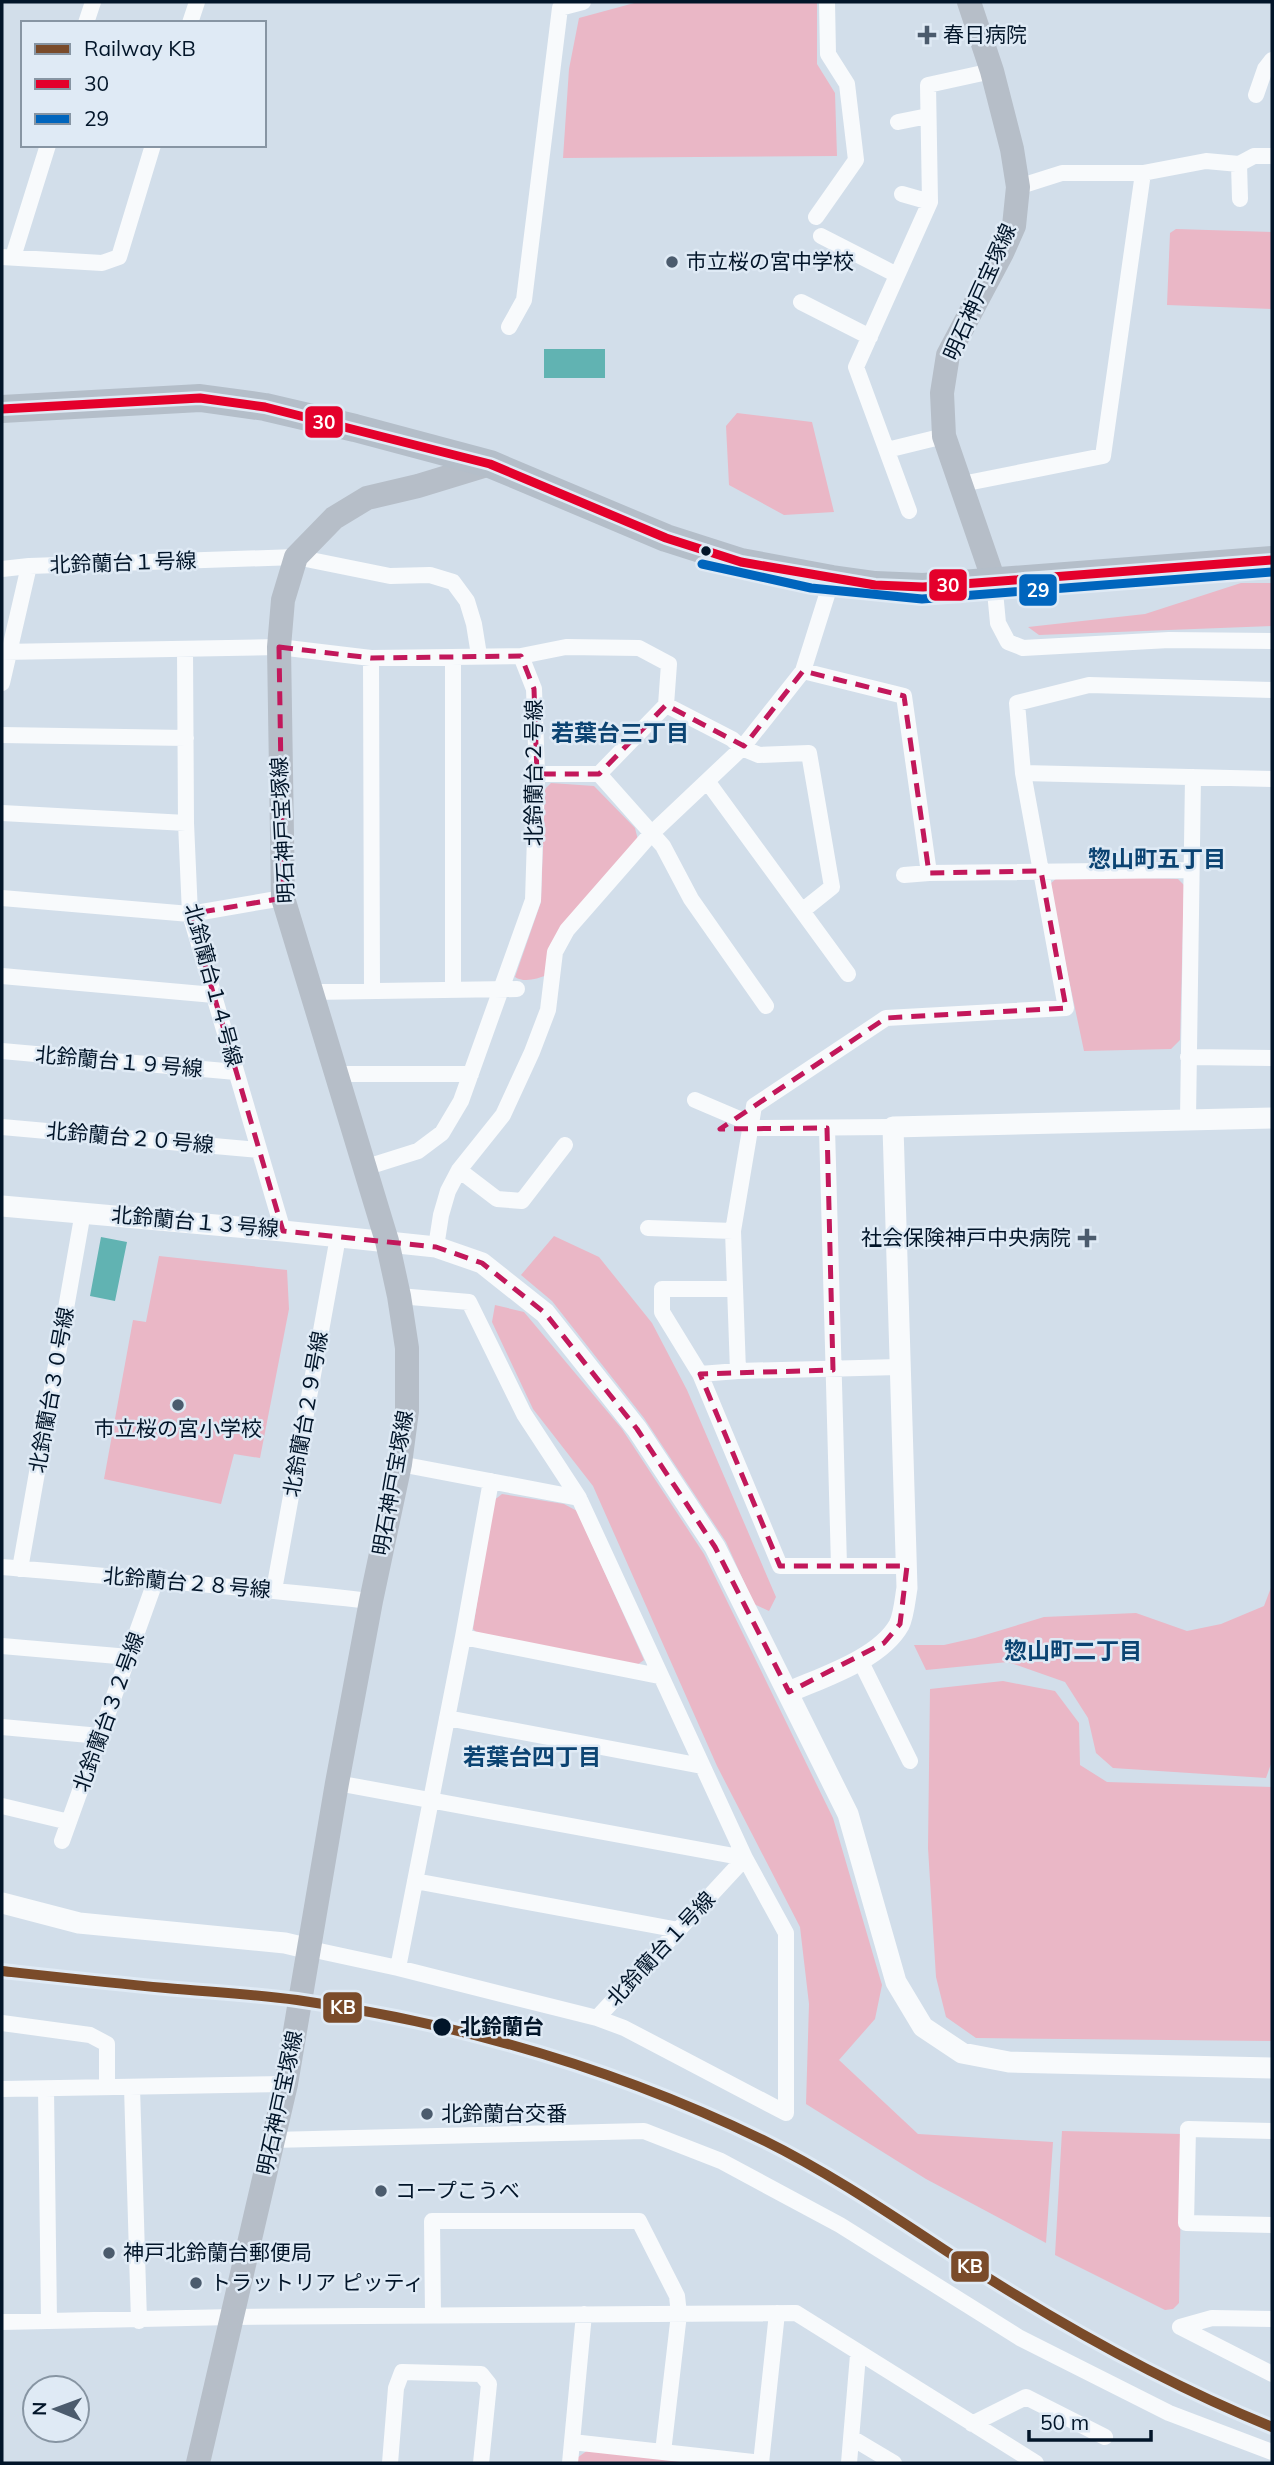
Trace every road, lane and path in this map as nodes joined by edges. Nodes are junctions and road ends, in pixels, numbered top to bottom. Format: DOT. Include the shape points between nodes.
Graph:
graph roads {
  1 [pos="93,2"];
  2 [pos="197,2"];
  3 [pos="583,2"];
  4 [pos="827,2"];
  5 [pos="969,2"];
  6 [pos="87,21"];
  7 [pos="191,21"];
  8 [pos="1272,60"];
  9 [pos="992,71"];
  10 [pos="1255,95"];
  11 [pos="928,116"];
  12 [pos="898,122"];
  13 [pos="47,147"];
  14 [pos="152,147"];
  15 [pos="1272,156"];
  16 [pos="1239,164"];
  17 [pos="1143,173"];
  18 [pos="1018,187"];
  19 [pos="901,194"];
  20 [pos="1240,199"];
  21 [pos="929,202"];
  22 [pos="816,217"];
  23 [pos="821,236"];
  24 [pos="7,257"];
  25 [pos="897,275"];
  26 [pos="801,302"];
  27 [pos="509,327"];
  28 [pos="870,337"];
  29 [pos="2,409"];
  30 [pos="944,436"];
  31 [pos="887,450"];
  32 [pos="490,464"];
  33 [pos="962,484"];
  34 [pos="909,511"];
  35 [pos="296,557"];
  36 [pos="1272,560"];
  37 [pos="29,566"];
  38 [pos="2,569"];
  39 [pos="832,579"];
  40 [pos="994,581"];
  41 [pos="1272,641"];
  42 [pos="279,647"];
  43 [pos="186,650"];
  44 [pos="5,652"];
  45 [pos="479,656"];
  46 [pos="521,656"];
  47 [pos="453,657"];
  48 [pos="371,658"];
  49 [pos="803,671"];
  50 [pos="2,683"];
  51 [pos="1272,690"];
  52 [pos="666,705"];
  53 [pos="2,735"];
  54 [pos="186,738"];
  55 [pos="742,748"];
  56 [pos="1023,773"];
  57 [pos="537,774"];
  58 [pos="599,774"];
  59 [pos="1193,777"];
  60 [pos="1272,779"];
  61 [pos="707,781"];
  62 [pos="2,813"];
  63 [pos="186,823"];
  64 [pos="651,834"];
  65 [pos="1191,870"];
  66 [pos="1041,871"];
  67 [pos="929,873"];
  68 [pos="905,875"];
  69 [pos="2,898"];
  70 [pos="283,898"];
  71 [pos="802,911"];
  72 [pos="190,914"];
  73 [pos="848,974"];
  74 [pos="2,976"];
  75 [pos="551,987"];
  76 [pos="518,989"];
  77 [pos="453,990"];
  78 [pos="372,991"];
  79 [pos="310,992"];
  80 [pos="214,995"];
  81 [pos="766,1006"];
  82 [pos="2,1051"];
  83 [pos="1188,1057"];
  84 [pos="1272,1058"];
  85 [pos="236,1072"];
  86 [pos="335,1074"];
  87 [pos="471,1074"];
  88 [pos="695,1100"];
  89 [pos="1188,1118"];
  90 [pos="1272,1118"];
  91 [pos="2,1127"];
  92 [pos="893,1127"];
  93 [pos="749,1128"];
  94 [pos="827,1128"];
  95 [pos="565,1145"];
  96 [pos="259,1150"];
  97 [pos="364,1168"];
  98 [pos="459,1170"];
  99 [pos="2,1206"];
  100 [pos="83,1212"];
  101 [pos="648,1228"];
  102 [pos="283,1231"];
  103 [pos="733,1231"];
  104 [pos="338,1237"];
  105 [pos="387,1241"];
  106 [pos="436,1247"];
  107 [pos="734,1289"];
  108 [pos="399,1297"];
  109 [pos="900,1367"];
  110 [pos="833,1370"];
  111 [pos="738,1371"];
  112 [pos="700,1374"];
  113 [pos="400,1464"];
  114 [pos="491,1481"];
  115 [pos="579,1498"];
  116 [pos="839,1566"];
  117 [pos="907,1566"];
  118 [pos="2,1567"];
  119 [pos="20,1569"];
  120 [pos="155,1582"];
  121 [pos="274,1590"];
  122 [pos="371,1601"];
  123 [pos="463,1637"];
  124 [pos="2,1646"];
  125 [pos="129,1657"];
  126 [pos="860,1660"];
  127 [pos="659,1676"];
  128 [pos="789,1692"];
  129 [pos="447,1718"];
  130 [pos="2,1727"];
  131 [pos="100,1736"];
  132 [pos="910,1761"];
  133 [pos="702,1766"];
  134 [pos="338,1783"];
  135 [pos="431,1799"];
  136 [pos="2,1806"];
  137 [pos="69,1822"];
  138 [pos="62,1841"];
  139 [pos="745,1858"];
  140 [pos="415,1881"];
  141 [pos="2,1903"];
  142 [pos="679,1930"];
  143 [pos="310,1949"];
  144 [pos="398,1968"];
  145 [pos="597,2018"];
  146 [pos="2,2023"];
  147 [pos="1272,2068"];
  148 [pos="286,2084"];
  149 [pos="107,2087"];
  150 [pos="132,2087"];
  151 [pos="46,2089"];
  152 [pos="2,2090"];
  153 [pos="1272,2131"];
  154 [pos="272,2140"];
  155 [pos="1272,2225"];
  156 [pos="777,2313"];
  157 [pos="584,2314"];
  158 [pos="679,2314"];
  159 [pos="433,2315"];
  160 [pos="233,2317"];
  161 [pos="1272,2319"];
  162 [pos="139,2320"];
  163 [pos="49,2321"];
  164 [pos="2,2322"];
  165 [pos="858,2354"];
  166 [pos="1272,2374"];
  167 [pos="972,2424"];
  168 [pos="1105,2437"];
  169 [pos="852,2438"];
  170 [pos="572,2442"];
  171 [pos="663,2452"];
  172 [pos="1272,2452"];
  173 [pos="198,2463"];
  174 [pos="390,2463"];
  175 [pos="481,2463"];
  176 [pos="570,2463"];
  177 [pos="762,2463"];
  178 [pos="849,2463"];
  179 [pos="894,2463"];
  180 [pos="1036,2463"];
  1 -- 6 [label="street"];
  2 -- 7 [label="street"];
  3 -- 27 [label="street" via="560,8 524,300"];
  4 -- 22 [label="street" via="828,54 847,84 856,160"];
  5 -- 9 [label="main road, 明石神戸宝塚線"];
  8 -- 10 [label="street"];
  9 -- 11 [label="street" via="928,85"];
  9 -- 18 [label="main road, 明石神戸宝塚線"];
  11 -- 12 [label="street"];
  11 -- 21 [label="street"];
  13 -- 24 [label="street"];
  14 -- 24 [label="street" via="119,257 102,263"];
  15 -- 16 [label="street" via="1254,156"];
  16 -- 17 [label="street" via="1206,161"];
  16 -- 20 [label="street"];
  17 -- 18 [label="street" via="1062,173"];
  17 -- 33 [label="street" via="1103,456"];
  18 -- 30 [label="main road, 明石神戸宝塚線" via="1013,226 1002,253 948,355 942,393"];
  19 -- 21 [label="street"];
  21 -- 25 [label="street"];
  23 -- 25 [label="street"];
  25 -- 28 [label="street"];
  26 -- 28 [label="street"];
  28 -- 31 [label="street" via="856,367"];
  29 -- 32 [label="highway" via="200,398 233,401"];
  30 -- 31 [label="street"];
  30 -- 33 [label="main road, 明石神戸宝塚線"];
  31 -- 34 [label="street"];
  32 -- 35 [label="main road, 明石神戸宝塚線" via="368,498 334,519"];
  32 -- 39 [label="highway" via="705,552"];
  33 -- 40 [label="main road, 明石神戸宝塚線"];
  35 -- 37 [label="street, 北鈴蘭台１号線"];
  35 -- 42 [label="main road, 明石神戸宝塚線" via="284,600"];
  35 -- 45 [label="street, 北鈴蘭台１号線" via="390,576 430,575 453,582 467,601"];
  36 -- 40 [label="highway"];
  37 -- 38 [label="street"];
  37 -- 44 [label="street, 北鈴蘭台１号線"];
  39 -- 40 [label="highway" via="923,587"];
  39 -- 49 [label="street"];
  40 -- 41 [label="street" via="998,624 1008,642 1023,648 1170,640"];
  42 -- 43 [label="street"];
  42 -- 48 [label="street"];
  42 -- 70 [label="main road, 明石神戸宝塚線"];
  43 -- 44 [label="street"];
  43 -- 54 [label="street, 北鈴蘭台１４号線"];
  44 -- 50 [label="street, 北鈴蘭台１号線"];
  45 -- 46 [label="street"];
  45 -- 47 [label="street"];
  46 -- 52 [label="street" via="566,647 639,648 669,663"];
  46 -- 57 [label="street, 北鈴蘭台２号線" via="534,689"];
  47 -- 48 [label="street"];
  47 -- 77 [label="street"];
  48 -- 78 [label="street"];
  49 -- 55 [label="street"];
  49 -- 67 [label="street" via="904,696"];
  51 -- 56 [label="street" via="1089,685 1017,703"];
  52 -- 55 [label="street"];
  52 -- 58 [label="street"];
  53 -- 54 [label="street"];
  54 -- 63 [label="street, 北鈴蘭台１４号線"];
  55 -- 61 [label="street"];
  55 -- 71 [label="street" via="759,755 810,753 832,887"];
  56 -- 59 [label="street"];
  56 -- 66 [label="street"];
  57 -- 58 [label="street"];
  57 -- 76 [label="street, 北鈴蘭台２号線" via="533,900"];
  58 -- 64 [label="street"];
  59 -- 60 [label="street"];
  59 -- 65 [label="street"];
  61 -- 64 [label="street"];
  61 -- 71 [label="street"];
  62 -- 63 [label="street"];
  63 -- 72 [label="street, 北鈴蘭台１４号線"];
  64 -- 75 [label="street" via="567,930 555,952"];
  64 -- 81 [label="street"];
  65 -- 66 [label="street"];
  65 -- 83 [label="street"];
  66 -- 67 [label="street"];
  66 -- 93 [label="street" via="1066,1008 886,1018 754,1106"];
  67 -- 68 [label="street"];
  69 -- 72 [label="street"];
  70 -- 72 [label="street"];
  70 -- 79 [label="main road, 明石神戸宝塚線"];
  71 -- 73 [label="street"];
  72 -- 80 [label="street, 北鈴蘭台１４号線"];
  74 -- 80 [label="street"];
  75 -- 76 [label="street"];
  75 -- 98 [label="street" via="548,1010 503,1115"];
  76 -- 77 [label="street"];
  76 -- 87 [label="street, 北鈴蘭台２号線"];
  77 -- 78 [label="street"];
  78 -- 79 [label="street"];
  79 -- 86 [label="main road, 明石神戸宝塚線"];
  80 -- 85 [label="street, 北鈴蘭台１４号線"];
  82 -- 85 [label="street, 北鈴蘭台１９号線"];
  83 -- 84 [label="street"];
  83 -- 89 [label="street"];
  85 -- 96 [label="street, 北鈴蘭台１４号線"];
  86 -- 87 [label="street"];
  86 -- 97 [label="main road, 明石神戸宝塚線"];
  87 -- 97 [label="street, 北鈴蘭台２号線" via="442,1133 418,1151"];
  88 -- 93 [label="street" via="742,1120"];
  89 -- 90 [label="street"];
  89 -- 92 [label="street"];
  91 -- 96 [label="street, 北鈴蘭台２０号線"];
  92 -- 94 [label="street"];
  92 -- 109 [label="street"];
  93 -- 94 [label="street"];
  93 -- 103 [label="street"];
  94 -- 110 [label="street"];
  95 -- 98 [label="street" via="522,1202 497,1199"];
  96 -- 102 [label="street, 北鈴蘭台１４号線"];
  97 -- 105 [label="main road, 明石神戸宝塚線"];
  98 -- 106 [label="street" via="441,1216"];
  99 -- 100 [label="street, 北鈴蘭台１３号線"];
  100 -- 102 [label="street, 北鈴蘭台１３号線"];
  100 -- 119 [label="street, 北鈴蘭台３０号線"];
  101 -- 103 [label="street"];
  102 -- 104 [label="street, 北鈴蘭台１３号線"];
  103 -- 107 [label="street"];
  104 -- 105 [label="street, 北鈴蘭台１３号線"];
  104 -- 121 [label="street, 北鈴蘭台２９号線"];
  105 -- 106 [label="street, 北鈴蘭台１３号線"];
  105 -- 108 [label="main road, 明石神戸宝塚線"];
  106 -- 128 [label="street, 北鈴蘭台１３号線" via="482,1263 545,1313 612,1397 715,1547"];
  107 -- 111 [label="street"];
  107 -- 112 [label="street" via="662,1289 662,1312"];
  108 -- 113 [label="main road, 明石神戸宝塚線" via="407,1348 407,1411"];
  108 -- 115 [label="street" via="469,1301 524,1414"];
  109 -- 110 [label="street"];
  109 -- 117 [label="street"];
  110 -- 111 [label="street"];
  110 -- 116 [label="street"];
  111 -- 112 [label="street"];
  112 -- 116 [label="street" via="780,1566"];
  113 -- 114 [label="street"];
  113 -- 122 [label="main road, 明石神戸宝塚線"];
  114 -- 115 [label="street"];
  114 -- 123 [label="street"];
  115 -- 127 [label="street"];
  116 -- 117 [label="street"];
  117 -- 126 [label="street" via="900,1624"];
  118 -- 119 [label="street, 北鈴蘭台２８号線"];
  119 -- 120 [label="street, 北鈴蘭台２８号線"];
  120 -- 121 [label="street, 北鈴蘭台２８号線"];
  120 -- 125 [label="street, 北鈴蘭台３２号線"];
  121 -- 122 [label="street, 北鈴蘭台２８号線"];
  122 -- 134 [label="main road, 明石神戸宝塚線"];
  123 -- 127 [label="street"];
  123 -- 129 [label="street"];
  124 -- 125 [label="street"];
  125 -- 131 [label="street, 北鈴蘭台３２号線"];
  126 -- 128 [label="street"];
  126 -- 132 [label="street"];
  127 -- 133 [label="street"];
  128 -- 147 [label="street, 北鈴蘭台１３号線" via="848,1814 896,1982 923,2027 962,2053 1009,2062"];
  129 -- 133 [label="street"];
  129 -- 135 [label="street"];
  130 -- 131 [label="street"];
  131 -- 137 [label="street, 北鈴蘭台３２号線"];
  133 -- 139 [label="street"];
  134 -- 135 [label="street"];
  134 -- 143 [label="main road, 明石神戸宝塚線"];
  135 -- 139 [label="street"];
  135 -- 140 [label="street"];
  136 -- 137 [label="street"];
  137 -- 138 [label="street, 北鈴蘭台３２号線"];
  139 -- 142 [label="street, 北鈴蘭台１号線"];
  139 -- 145 [label="street" via="786,1933 786,2113"];
  140 -- 142 [label="street"];
  140 -- 144 [label="street"];
  141 -- 143 [label="street, 北鈴蘭台１号線" via="79,1923"];
  142 -- 145 [label="street, 北鈴蘭台１号線"];
  143 -- 144 [label="street, 北鈴蘭台１号線"];
  143 -- 148 [label="main road, 明石神戸宝塚線"];
  144 -- 145 [label="street, 北鈴蘭台１号線"];
  146 -- 149 [label="street" via="90,2035 107,2044"];
  148 -- 150 [label="street"];
  148 -- 154 [label="main road, 明石神戸宝塚線"];
  149 -- 150 [label="street"];
  149 -- 151 [label="street"];
  150 -- 162 [label="street"];
  151 -- 152 [label="street"];
  151 -- 163 [label="street"];
  153 -- 155 [label="street" via="1188,2129 1186,2223"];
  154 -- 160 [label="main road, 明石神戸宝塚線"];
  154 -- 172 [label="street" via="645,2131 721,2161 840,2225 1020,2338 1169,2413"];
  156 -- 158 [label="street"];
  156 -- 165 [label="street" via="796,2314"];
  156 -- 177 [label="street"];
  157 -- 158 [label="street"];
  157 -- 159 [label="street"];
  157 -- 170 [label="street"];
  158 -- 159 [label="street" via="677,2296 639,2221 432,2221"];
  158 -- 171 [label="street"];
  159 -- 160 [label="street"];
  160 -- 162 [label="street"];
  160 -- 173 [label="main road, 明石神戸宝塚線"];
  161 -- 166 [label="street" via="1212,2318 1180,2327"];
  162 -- 163 [label="street"];
  163 -- 164 [label="street"];
  165 -- 167 [label="street"];
  165 -- 169 [label="street"];
  167 -- 168 [label="street" via="1026,2397"];
  167 -- 180 [label="street"];
  169 -- 178 [label="street"];
  169 -- 179 [label="street"];
  170 -- 171 [label="street"];
  170 -- 176 [label="street"];
  171 -- 177 [label="street"];
  174 -- 175 [label="street" via="396,2388 402,2372 481,2374 489,2385"];
}
